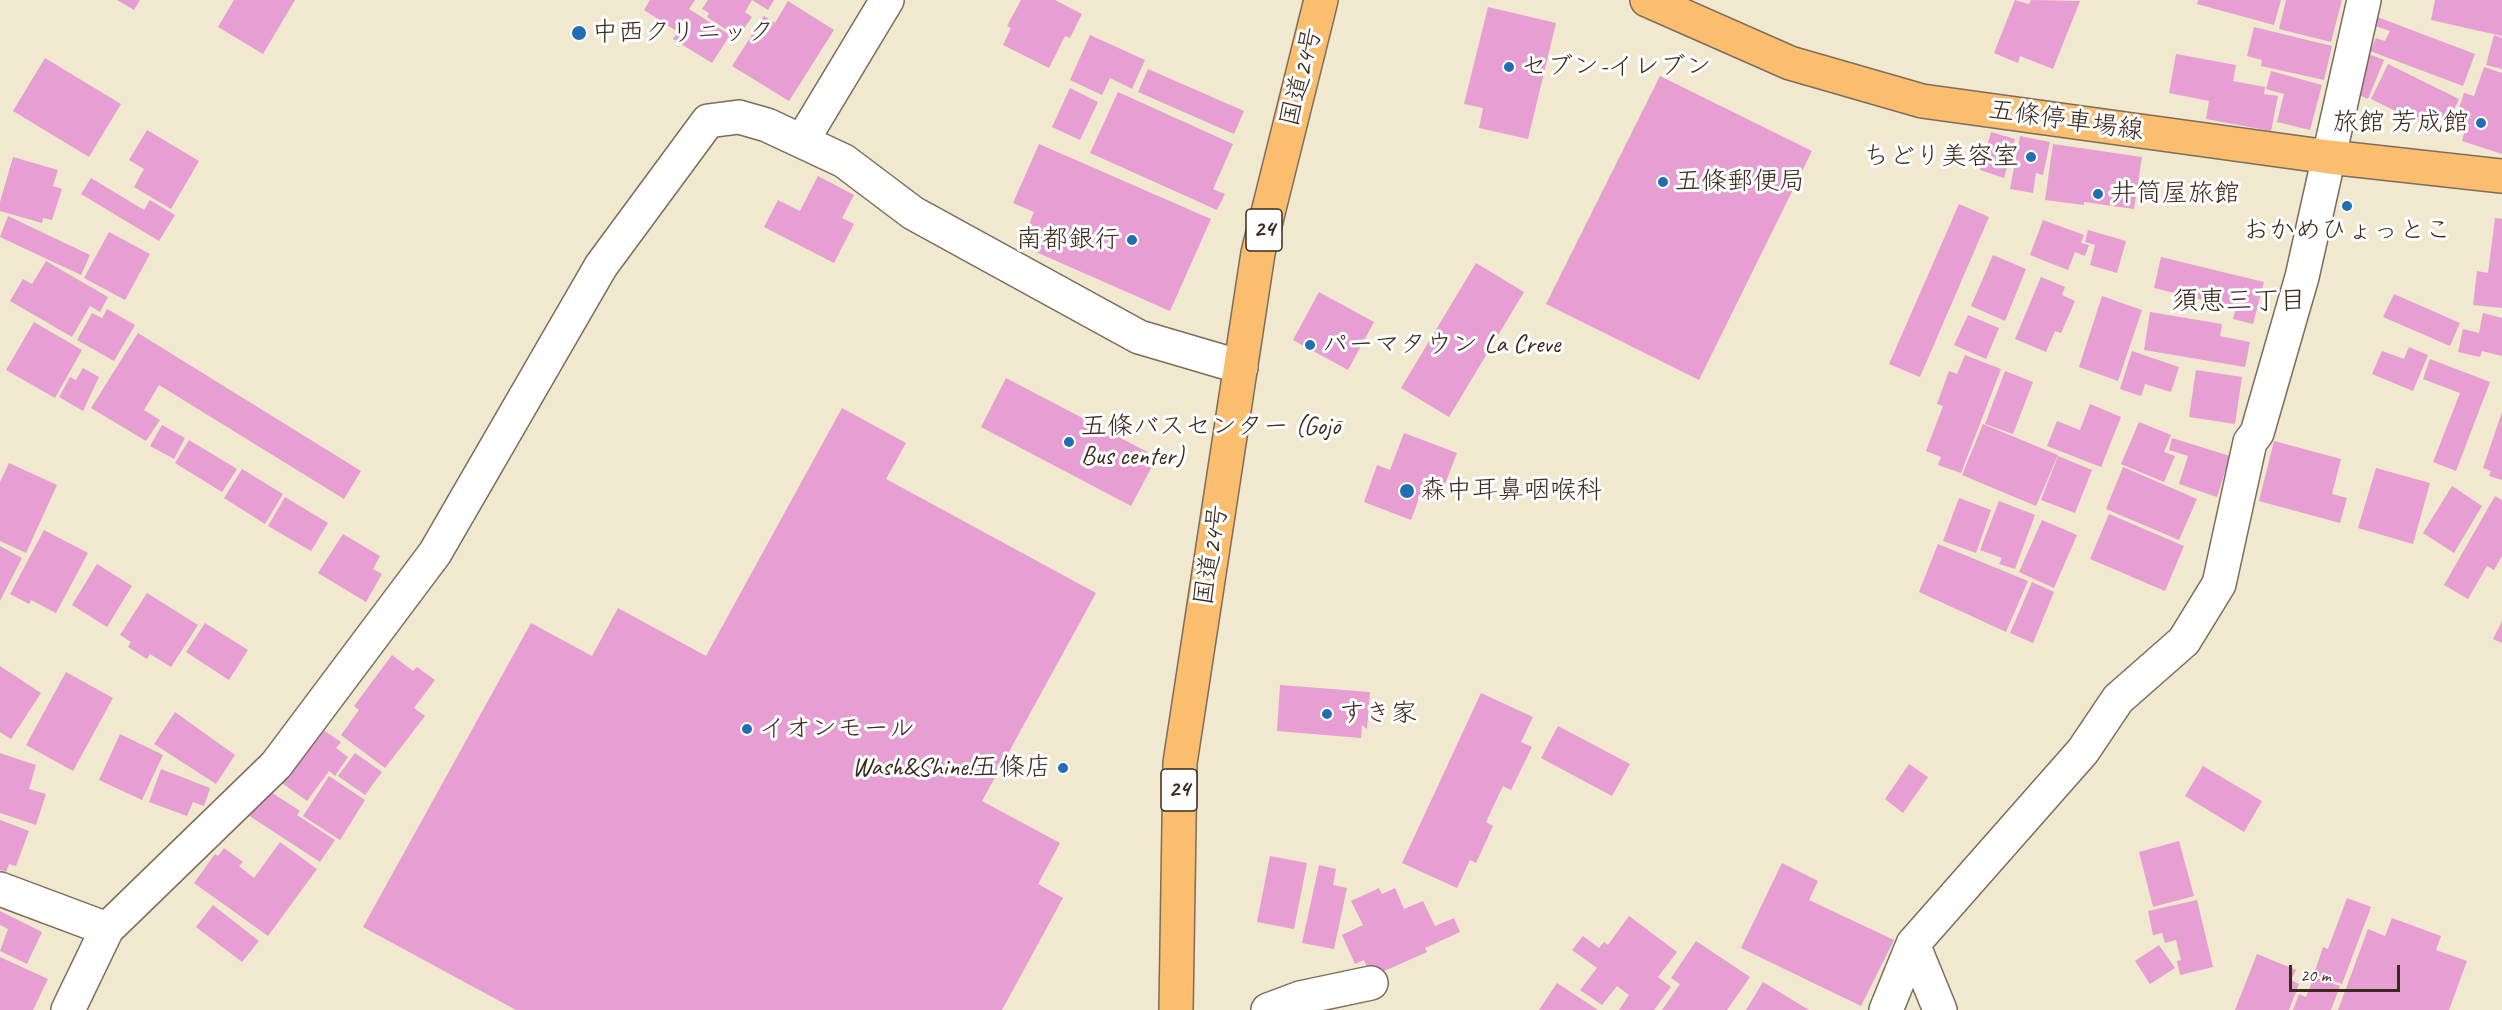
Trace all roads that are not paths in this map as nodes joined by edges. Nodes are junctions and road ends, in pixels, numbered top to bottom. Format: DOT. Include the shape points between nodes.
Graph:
graph roads {
  1 [pos="887,0"];
  2 [pos="1321,0"];
  3 [pos="1647,0"];
  4 [pos="2364,0"];
  5 [pos="802,141"];
  6 [pos="2329,157"];
  7 [pos="2502,176"];
  8 [pos="1241,368"];
  9 [pos="0,889"];
  10 [pos="107,929"];
  11 [pos="1913,944"];
  12 [pos="1371,983"];
  13 [pos="68,1010"];
  14 [pos="1176,1010"];
  15 [pos="1268,1010"];
  16 [pos="1886,1010"];
  17 [pos="1940,1010"];
  1 -- 5 [label="street"];
  2 -- 8 [label="main road, 国道24号 / 24" via="1258,252"];
  3 -- 6 [label="main road, 五條停車場線" via="1790,63 1922,101"];
  4 -- 6 [label="street"];
  5 -- 8 [label="street" via="844,160 913,213 1139,337"];
  5 -- 10 [label="street" via="739,117 708,121 601,266 435,553 276,765"];
  6 -- 7 [label="main road, 五條停車場線"];
  6 -- 11 [label="street" via="2258,433 2250,442 2219,584 2184,641 2118,699 2083,751"];
  8 -- 14 [label="main road, 国道24号 / 24" via="1180,763"];
  9 -- 10 [label="street"];
  10 -- 13 [label="street"];
  11 -- 16 [label="street"];
  11 -- 17 [label="street"];
  12 -- 15 [label="street" via="1300,998"];
}
